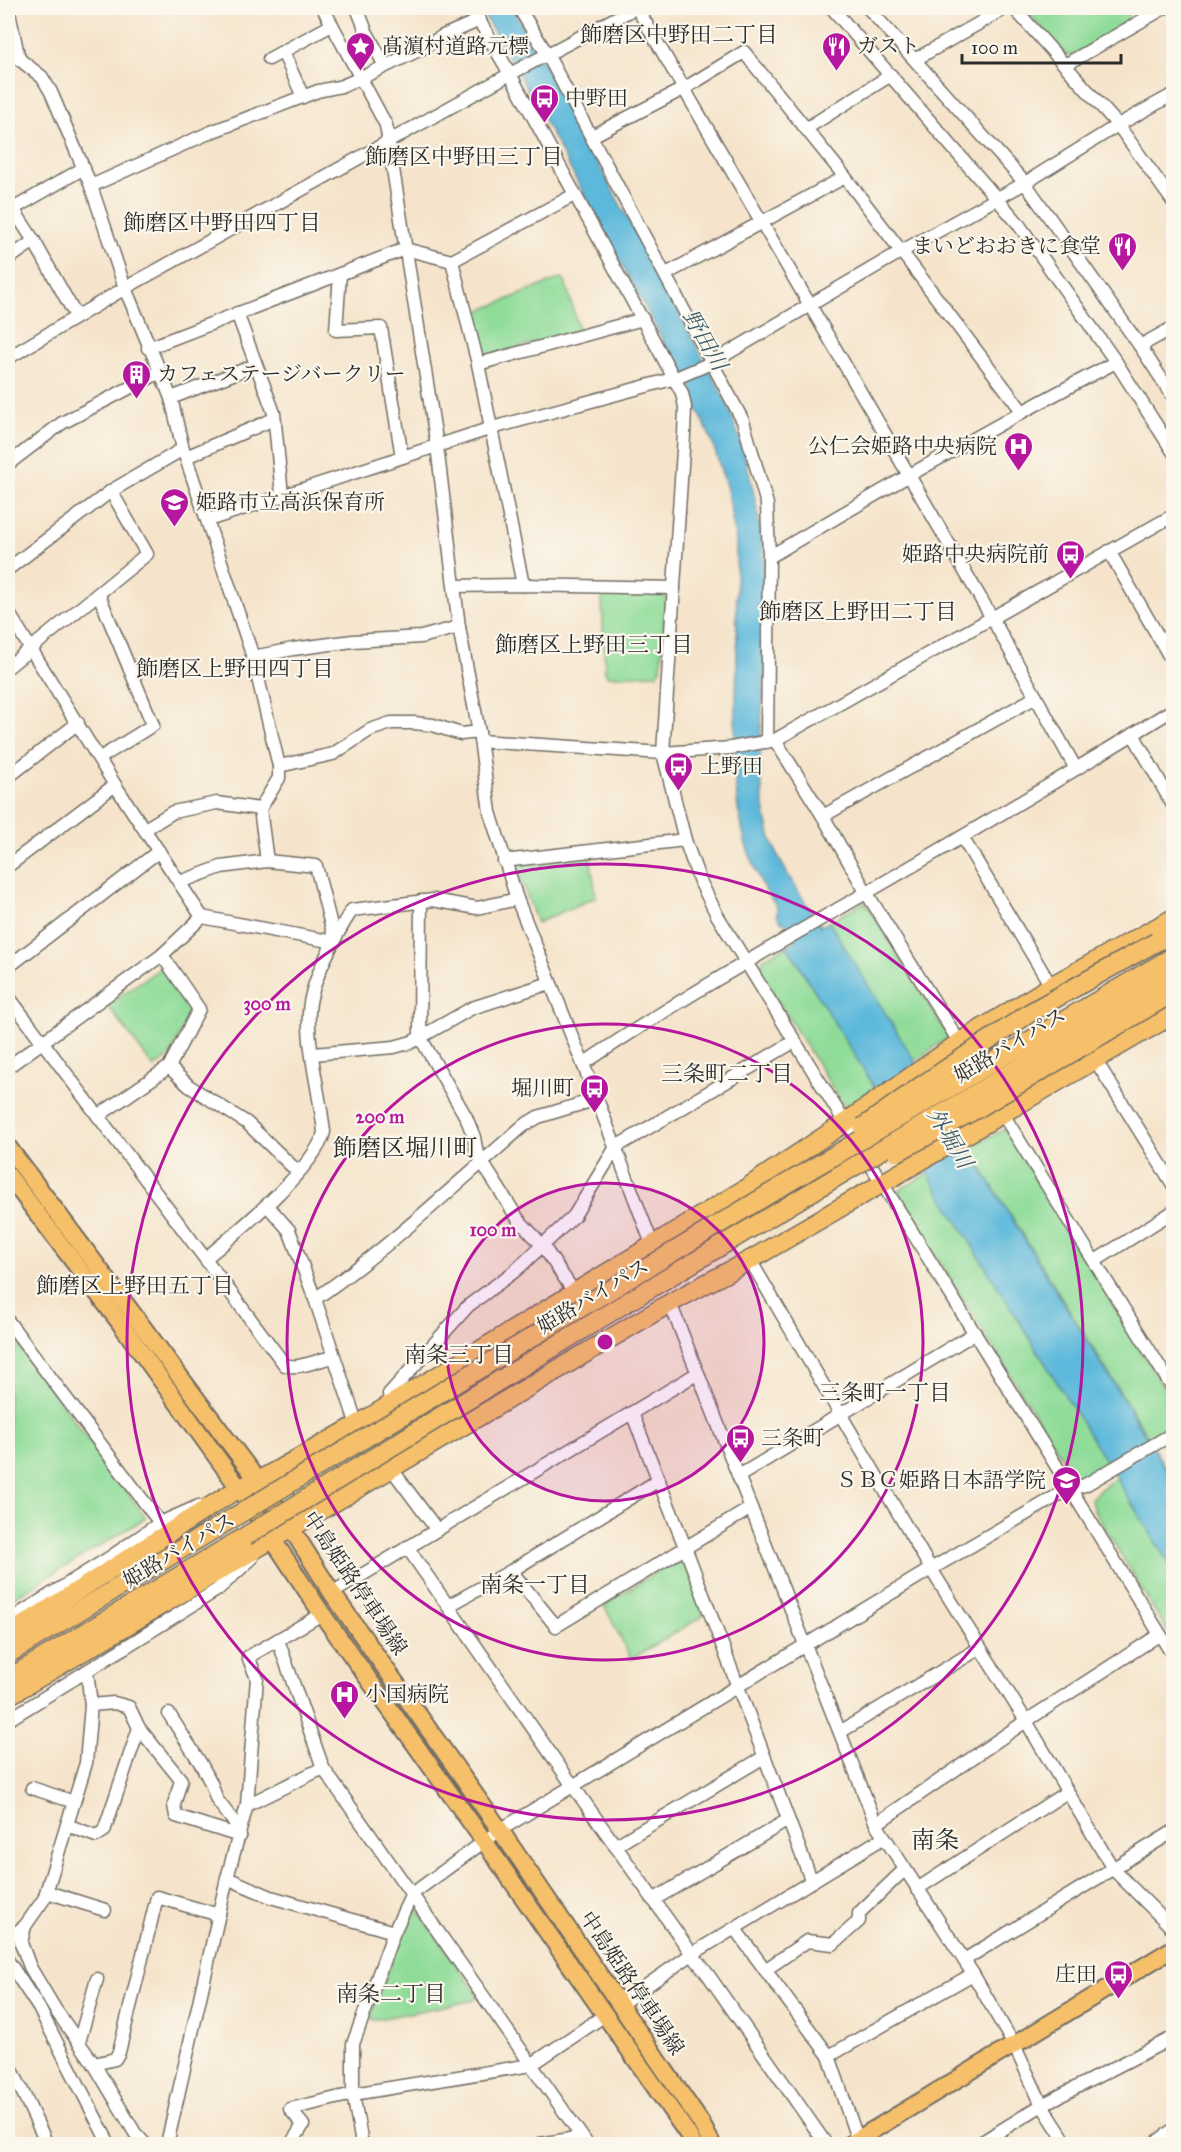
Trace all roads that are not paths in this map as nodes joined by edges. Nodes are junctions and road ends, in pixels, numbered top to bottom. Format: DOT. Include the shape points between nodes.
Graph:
graph roads {
  1 [pos="8,8"];
  2 [pos="323,8"];
  3 [pos="357,8"];
  4 [pos="472,8"];
  5 [pos="519,8"];
  6 [pos="636,8"];
  7 [pos="832,8"];
  8 [pos="868,8"];
  9 [pos="1006,8"];
  10 [pos="1014,8"];
  11 [pos="1164,8"];
  12 [pos="480,21"];
  13 [pos="332,25"];
  14 [pos="283,52"];
  15 [pos="548,54"];
  16 [pos="13,56"];
  17 [pos="269,59"];
  18 [pos="916,59"];
  19 [pos="1065,65"];
  20 [pos="385,66"];
  21 [pos="510,74"];
  22 [pos="891,75"];
  23 [pos="361,78"];
  24 [pos="685,88"];
  25 [pos="1173,94"];
  26 [pos="303,97"];
  27 [pos="1118,125"];
  28 [pos="807,128"];
  29 [pos="592,136"];
  30 [pos="388,142"];
  31 [pos="84,168"];
  32 [pos="845,177"];
  33 [pos="1025,183"];
  34 [pos="91,186"];
  35 [pos="574,195"];
  36 [pos="996,199"];
  37 [pos="1173,203"];
  38 [pos="10,205"];
  39 [pos="761,222"];
  40 [pos="34,241"];
  41 [pos="405,249"];
  42 [pos="902,251"];
  43 [pos="8,259"];
  44 [pos="452,261"];
  45 [pos="340,274"];
  46 [pos="666,274"];
  47 [pos="125,288"];
  48 [pos="811,306"];
  49 [pos="237,313"];
  50 [pos="76,316"];
  51 [pos="643,319"];
  52 [pos="1173,327"];
  53 [pos="1140,346"];
  54 [pos="148,348"];
  55 [pos="8,358"];
  56 [pos="1116,362"];
  57 [pos="711,363"];
  58 [pos="478,364"];
  59 [pos="256,365"];
  60 [pos="160,372"];
  61 [pos="676,378"];
  62 [pos="171,398"];
  63 [pos="1173,399"];
  64 [pos="1022,411"];
  65 [pos="274,419"];
  66 [pos="492,428"];
  67 [pos="436,446"];
  68 [pos="184,453"];
  69 [pos="1173,453"];
  70 [pos="402,457"];
  71 [pos="8,464"];
  72 [pos="908,475"];
  73 [pos="111,491"];
  74 [pos="282,495"];
  75 [pos="1173,515"];
  76 [pos="208,520"];
  77 [pos="1109,551"];
  78 [pos="770,557"];
  79 [pos="8,569"];
  80 [pos="523,585"];
  81 [pos="455,586"];
  82 [pos="674,588"];
  83 [pos="99,595"];
  84 [pos="8,612"];
  85 [pos="992,618"];
  86 [pos="459,627"];
  87 [pos="32,650"];
  88 [pos="253,657"];
  89 [pos="1173,664"];
  90 [pos="8,667"];
  91 [pos="1036,697"];
  92 [pos="1173,709"];
  93 [pos="78,723"];
  94 [pos="1133,734"];
  95 [pos="480,736"];
  96 [pos="771,741"];
  97 [pos="663,753"];
  98 [pos="100,758"];
  99 [pos="279,766"];
  100 [pos="1076,769"];
  101 [pos="8,777"];
  102 [pos="115,785"];
  103 [pos="1173,807"];
  104 [pos="260,809"];
  105 [pos="823,816"];
  106 [pos="145,829"];
  107 [pos="962,837"];
  108 [pos="685,840"];
  109 [pos="159,851"];
  110 [pos="267,861"];
  111 [pos="504,861"];
  112 [pos="8,866"];
  113 [pos="180,882"];
  114 [pos="866,892"];
  115 [pos="517,899"];
  116 [pos="421,901"];
  117 [pos="202,917"];
  118 [pos="1173,918"];
  119 [pos="1173,933"];
  120 [pos="335,942"];
  121 [pos="162,955"];
  122 [pos="1173,956"];
  123 [pos="746,960"];
  124 [pos="8,967"];
  125 [pos="1173,975"];
  126 [pos="550,983"];
  127 [pos="1051,986"];
  128 [pos="1173,992"];
  129 [pos="8,996"];
  130 [pos="1173,1014"];
  131 [pos="420,1037"];
  132 [pos="795,1041"];
  133 [pos="42,1042"];
  134 [pos="955,1047"];
  135 [pos="312,1054"];
  136 [pos="1096,1061"];
  137 [pos="583,1064"];
  138 [pos="169,1066"];
  139 [pos="8,1067"];
  140 [pos="597,1099"];
  141 [pos="1002,1113"];
  142 [pos="98,1116"];
  143 [pos="853,1117"];
  144 [pos="8,1147"];
  145 [pos="615,1147"];
  146 [pos="482,1162"];
  147 [pos="855,1164"];
  148 [pos="298,1172"];
  149 [pos="8,1175"];
  150 [pos="882,1184"];
  151 [pos="784,1185"];
  152 [pos="1173,1186"];
  153 [pos="267,1205"];
  154 [pos="1173,1211"];
  155 [pos="652,1244"];
  156 [pos="543,1246"];
  157 [pos="206,1258"];
  158 [pos="750,1260"];
  159 [pos="1095,1261"];
  160 [pos="574,1292"];
  161 [pos="315,1299"];
  162 [pos="670,1303"];
  163 [pos="8,1321"];
  164 [pos="975,1333"];
  165 [pos="334,1358"];
  166 [pos="698,1373"];
  167 [pos="1173,1390"];
  168 [pos="392,1403"];
  169 [pos="632,1413"];
  170 [pos="840,1415"];
  171 [pos="357,1425"];
  172 [pos="1173,1433"];
  173 [pos="391,1468"];
  174 [pos="739,1476"];
  175 [pos="659,1480"];
  176 [pos="258,1481"];
  177 [pos="240,1488"];
  178 [pos="1069,1488"];
  179 [pos="751,1508"];
  180 [pos="160,1523"];
  181 [pos="291,1528"];
  182 [pos="437,1530"];
  183 [pos="273,1540"];
  184 [pos="408,1547"];
  185 [pos="685,1547"];
  186 [pos="112,1556"];
  187 [pos="931,1569"];
  188 [pos="511,1571"];
  189 [pos="332,1593"];
  190 [pos="448,1606"];
  191 [pos="8,1612"];
  192 [pos="322,1614"];
  193 [pos="8,1621"];
  194 [pos="8,1635"];
  195 [pos="1160,1635"];
  196 [pos="278,1640"];
  197 [pos="806,1646"];
  198 [pos="980,1648"];
  199 [pos="8,1654"];
  200 [pos="1173,1657"];
  201 [pos="87,1671"];
  202 [pos="48,1672"];
  203 [pos="8,1679"];
  204 [pos="737,1686"];
  205 [pos="8,1696"];
  206 [pos="8,1703"];
  207 [pos="91,1705"];
  208 [pos="169,1714"];
  209 [pos="8,1720"];
  210 [pos="1026,1721"];
  211 [pos="140,1728"];
  212 [pos="840,1732"];
  213 [pos="765,1757"];
  214 [pos="323,1768"];
  215 [pos="573,1786"];
  216 [pos="32,1788"];
  217 [pos="1067,1792"];
  218 [pos="74,1802"];
  219 [pos="247,1805"];
  220 [pos="788,1820"];
  221 [pos="876,1824"];
  222 [pos="67,1825"];
  223 [pos="500,1830"];
  224 [pos="1173,1831"];
  225 [pos="240,1836"];
  226 [pos="883,1838"];
  227 [pos="484,1841"];
  228 [pos="615,1846"];
  229 [pos="1113,1869"];
  230 [pos="904,1870"];
  231 [pos="227,1878"];
  232 [pos="812,1882"];
  233 [pos="917,1889"];
  234 [pos="47,1892"];
  235 [pos="412,1894"];
  236 [pos="653,1900"];
  237 [pos="100,1905"];
  238 [pos="219,1915"];
  239 [pos="25,1926"];
  240 [pos="735,1929"];
  241 [pos="1173,1930"];
  242 [pos="394,1932"];
  243 [pos="8,1939"];
  244 [pos="1173,1948"];
  245 [pos="692,1954"];
  246 [pos="964,1960"];
  247 [pos="8,1961"];
  248 [pos="765,1970"];
  249 [pos="973,1974"];
  250 [pos="97,1979"];
  251 [pos="619,2005"];
  252 [pos="604,2015"];
  253 [pos="1173,2037"];
  254 [pos="79,2042"];
  255 [pos="1014,2045"];
  256 [pos="829,2056"];
  257 [pos="8,2061"];
  258 [pos="94,2064"];
  259 [pos="531,2065"];
  260 [pos="353,2094"];
  261 [pos="1042,2104"];
  262 [pos="1173,2129"];
  263 [pos="584,2141"];
  264 [pos="856,2143"];
  265 [pos="47,2145"];
  266 [pos="109,2145"];
  267 [pos="145,2145"];
  268 [pos="167,2145"];
  269 [pos="291,2145"];
  270 [pos="362,2145"];
  271 [pos="540,2145"];
  272 [pos="693,2145"];
  273 [pos="712,2145"];
  274 [pos="826,2145"];
  275 [pos="979,2145"];
  276 [pos="1067,2145"];
  277 [pos="1154,2145"];
  1 -- 16 [label="street"];
  2 -- 13 [label="street"];
  3 -- 20 [label="street"];
  4 -- 12 [label="street"];
  5 -- 15 [label="street"];
  6 -- 15 [label="street"];
  6 -- 24 [label="street"];
  7 -- 22 [label="street"];
  8 -- 18 [label="street"];
  9 -- 18 [label="street"];
  10 -- 19 [label="street"];
  11 -- 19 [label="street"];
  12 -- 20 [label="street"];
  12 -- 21 [label="street"];
  13 -- 14 [label="street"];
  13 -- 23 [label="street"];
  14 -- 17 [label="street"];
  14 -- 26 [label="street"];
  15 -- 21 [label="street"];
  15 -- 29 [label="street"];
  16 -- 31 [label="street" via="42,77"];
  18 -- 33 [label="street"];
  19 -- 27 [label="street"];
  20 -- 23 [label="street"];
  21 -- 30 [label="street"];
  21 -- 35 [label="street"];
  22 -- 28 [label="street"];
  22 -- 36 [label="street"];
  23 -- 26 [label="street"];
  23 -- 30 [label="street" via="386,125"];
  24 -- 28 [label="street" via="744,52"];
  24 -- 29 [label="street"];
  24 -- 39 [label="street"];
  25 -- 27 [label="street"];
  26 -- 34 [label="street" via="211,132"];
  27 -- 33 [label="street"];
  27 -- 37 [label="street"];
  28 -- 32 [label="street"];
  29 -- 46 [label="street"];
  30 -- 41 [label="street"];
  30 -- 47 [label="street"];
  31 -- 34 [label="street"];
  31 -- 38 [label="street"];
  32 -- 39 [label="street"];
  32 -- 42 [label="street"];
  33 -- 36 [label="street"];
  33 -- 53 [label="street"];
  34 -- 47 [label="street"];
  35 -- 44 [label="street"];
  35 -- 51 [label="street"];
  36 -- 42 [label="street"];
  36 -- 56 [label="street" via="1017,222"];
  38 -- 40 [label="street"];
  39 -- 46 [label="street"];
  39 -- 48 [label="street"];
  40 -- 43 [label="street"];
  40 -- 50 [label="street"];
  41 -- 44 [label="street"];
  41 -- 45 [label="street"];
  41 -- 67 [label="street"];
  42 -- 48 [label="street"];
  42 -- 64 [label="street"];
  44 -- 58 [label="street"];
  45 -- 49 [label="street"];
  45 -- 70 [label="street" via="336,330 381,328"];
  46 -- 57 [label="street"];
  47 -- 50 [label="street"];
  47 -- 54 [label="street"];
  48 -- 57 [label="street"];
  48 -- 72 [label="street"];
  49 -- 54 [label="street"];
  49 -- 59 [label="street"];
  50 -- 55 [label="street"];
  51 -- 58 [label="street"];
  51 -- 61 [label="street"];
  52 -- 53 [label="street"];
  53 -- 63 [label="street"];
  54 -- 60 [label="street"];
  56 -- 64 [label="street"];
  56 -- 69 [label="street"];
  57 -- 61 [label="street"];
  57 -- 78 [label="street" via="743,421 767,504"];
  58 -- 66 [label="street"];
  59 -- 62 [label="street"];
  59 -- 65 [label="street"];
  60 -- 62 [label="street"];
  60 -- 71 [label="street" via="62,423"];
  61 -- 66 [label="street"];
  61 -- 82 [label="street" via="685,407"];
  62 -- 68 [label="street"];
  64 -- 72 [label="street"];
  65 -- 68 [label="street"];
  65 -- 74 [label="street"];
  66 -- 67 [label="street"];
  66 -- 80 [label="street"];
  67 -- 70 [label="street"];
  67 -- 81 [label="street"];
  68 -- 73 [label="street"];
  68 -- 76 [label="street"];
  70 -- 74 [label="street"];
  72 -- 78 [label="street"];
  72 -- 85 [label="street"];
  73 -- 79 [label="street"];
  73 -- 83 [label="street" via="147,554"];
  74 -- 76 [label="street"];
  75 -- 77 [label="street"];
  76 -- 88 [label="street"];
  77 -- 85 [label="street"];
  77 -- 89 [label="street"];
  78 -- 96 [label="street"];
  80 -- 81 [label="street"];
  80 -- 82 [label="street"];
  81 -- 86 [label="street"];
  82 -- 97 [label="street"];
  83 -- 87 [label="street"];
  83 -- 98 [label="street" via="153,725"];
  84 -- 87 [label="street"];
  85 -- 91 [label="street"];
  85 -- 96 [label="street"];
  86 -- 88 [label="street" via="421,637 353,641"];
  86 -- 95 [label="street"];
  87 -- 90 [label="street"];
  87 -- 93 [label="street"];
  88 -- 99 [label="street"];
  91 -- 100 [label="street"];
  91 -- 105 [label="street"];
  92 -- 94 [label="street"];
  93 -- 98 [label="street"];
  93 -- 101 [label="street"];
  94 -- 100 [label="street"];
  94 -- 103 [label="street"];
  95 -- 97 [label="street"];
  95 -- 99 [label="street" via="433,725 391,723 370,730 333,754"];
  95 -- 111 [label="street" via="490,812"];
  96 -- 97 [label="street"];
  96 -- 105 [label="street"];
  97 -- 108 [label="street"];
  98 -- 102 [label="street"];
  99 -- 104 [label="street" via="279,778"];
  100 -- 107 [label="street"];
  102 -- 106 [label="street"];
  102 -- 112 [label="street"];
  104 -- 106 [label="street" via="217,803 173,812"];
  104 -- 110 [label="street"];
  105 -- 114 [label="street"];
  106 -- 109 [label="street"];
  107 -- 114 [label="street"];
  107 -- 127 [label="street"];
  108 -- 111 [label="street"];
  108 -- 123 [label="street" via="712,906"];
  109 -- 113 [label="street"];
  109 -- 124 [label="street"];
  110 -- 113 [label="street" via="221,867"];
  110 -- 120 [label="street" via="316,866"];
  111 -- 115 [label="street"];
  113 -- 117 [label="street"];
  114 -- 123 [label="street"];
  114 -- 134 [label="street"];
  115 -- 116 [label="street" via="477,908"];
  115 -- 126 [label="street"];
  116 -- 120 [label="street" via="352,910"];
  116 -- 131 [label="street"];
  117 -- 120 [label="street"];
  117 -- 121 [label="street"];
  118 -- 127 [label="highway"];
  119 -- 151 [label="highway, bridge" via="1031,1012"];
  120 -- 135 [label="street" via="312,992"];
  121 -- 133 [label="street"];
  121 -- 138 [label="street" via="200,1009"];
  122 -- 151 [label="highway, 姫路バイパス, bridge"];
  123 -- 132 [label="street"];
  123 -- 137 [label="street"];
  125 -- 147 [label="highway, 姫路バイパス, bridge"];
  126 -- 131 [label="street" via="472,1008"];
  126 -- 137 [label="street"];
  127 -- 134 [label="highway"];
  128 -- 147 [label="highway, bridge" via="970,1113 886,1158"];
  129 -- 133 [label="street"];
  130 -- 136 [label="highway"];
  131 -- 135 [label="street" via="394,1047"];
  131 -- 146 [label="street" via="466,1117"];
  132 -- 143 [label="street"];
  132 -- 145 [label="street"];
  133 -- 139 [label="street"];
  133 -- 142 [label="street"];
  134 -- 141 [label="street"];
  134 -- 143 [label="highway"];
  135 -- 148 [label="street" via="324,1132"];
  136 -- 141 [label="highway"];
  136 -- 152 [label="street"];
  137 -- 140 [label="street"];
  138 -- 142 [label="street"];
  138 -- 148 [label="street" via="189,1086 247,1123"];
  140 -- 145 [label="street"];
  140 -- 146 [label="street" via="523,1125"];
  141 -- 150 [label="highway"];
  141 -- 159 [label="street"];
  142 -- 157 [label="street"];
  143 -- 150 [label="street"];
  143 -- 155 [label="highway" via="745,1189"];
  144 -- 176 [label="main road, 中島姫路停車場線"];
  145 -- 155 [label="street"];
  145 -- 156 [label="street" via="574,1216"];
  146 -- 156 [label="street" via="518,1219"];
  146 -- 161 [label="street" via="352,1274"];
  147 -- 203 [label="highway, 姫路バイパス, bridge"];
  148 -- 153 [label="street"];
  149 -- 177 [label="main road, 中島姫路停車場線"];
  150 -- 158 [label="highway"];
  150 -- 164 [label="street"];
  151 -- 199 [label="highway, 姫路バイパス, bridge"];
  153 -- 157 [label="street"];
  153 -- 161 [label="street" via="289,1230"];
  154 -- 159 [label="street"];
  155 -- 160 [label="highway"];
  156 -- 160 [label="street"];
  156 -- 168 [label="street" via="468,1306 389,1394"];
  157 -- 165 [label="street" via="285,1365 292,1368"];
  158 -- 162 [label="highway"];
  158 -- 170 [label="street"];
  159 -- 167 [label="street"];
  160 -- 168 [label="highway"];
  161 -- 165 [label="street"];
  162 -- 166 [label="street"];
  162 -- 173 [label="highway"];
  163 -- 180 [label="street"];
  164 -- 170 [label="street"];
  164 -- 178 [label="street"];
  165 -- 171 [label="street"];
  166 -- 169 [label="street"];
  166 -- 174 [label="street"];
  168 -- 171 [label="highway"];
  169 -- 175 [label="street"];
  169 -- 182 [label="street"];
  170 -- 174 [label="street"];
  170 -- 187 [label="street"];
  171 -- 176 [label="highway"];
  172 -- 178 [label="street" via="1085,1485"];
  173 -- 181 [label="highway"];
  173 -- 182 [label="street"];
  174 -- 179 [label="street"];
  175 -- 185 [label="street"];
  175 -- 188 [label="street"];
  176 -- 177 [label="highway"];
  176 -- 181 [label="main road, 中島姫路停車場線"];
  177 -- 180 [label="street"];
  177 -- 183 [label="main road, 中島姫路停車場線"];
  177 -- 194 [label="highway"];
  178 -- 187 [label="street"];
  178 -- 195 [label="street"];
  179 -- 185 [label="street"];
  179 -- 197 [label="street"];
  180 -- 186 [label="street"];
  181 -- 183 [label="highway"];
  181 -- 189 [label="main road, 中島姫路停車場線"];
  182 -- 184 [label="street"];
  183 -- 192 [label="main road, 中島姫路停車場線"];
  183 -- 201 [label="street" via="217,1590"];
  183 -- 202 [label="highway"];
  184 -- 189 [label="street"];
  184 -- 190 [label="street"];
  185 -- 188 [label="street" via="556,1626"];
  185 -- 204 [label="street"];
  186 -- 191 [label="street"];
  186 -- 193 [label="street"];
  187 -- 197 [label="street"];
  187 -- 198 [label="street"];
  188 -- 190 [label="street"];
  189 -- 223 [label="main road, 中島姫路停車場線"];
  190 -- 215 [label="street"];
  192 -- 196 [label="street"];
  192 -- 227 [label="main road, 中島姫路停車場線"];
  195 -- 200 [label="street"];
  195 -- 210 [label="street"];
  196 -- 214 [label="street"];
  196 -- 219 [label="street" via="248,1658 257,1678"];
  197 -- 204 [label="street"];
  197 -- 212 [label="street"];
  198 -- 210 [label="street"];
  198 -- 212 [label="street"];
  201 -- 207 [label="street"];
  201 -- 209 [label="street"];
  202 -- 205 [label="highway"];
  202 -- 206 [label="street"];
  204 -- 213 [label="street"];
  204 -- 215 [label="street"];
  207 -- 211 [label="street" via="114,1703 129,1707"];
  207 -- 218 [label="street" via="86,1763"];
  208 -- 225 [label="street"];
  210 -- 217 [label="street"];
  210 -- 221 [label="street"];
  211 -- 222 [label="street" via="104,1831 96,1836"];
  211 -- 225 [label="street" via="181,1780 174,1805 176,1816"];
  212 -- 221 [label="street"];
  213 -- 220 [label="street"];
  213 -- 228 [label="street"];
  214 -- 219 [label="street"];
  214 -- 235 [label="street"];
  215 -- 223 [label="street"];
  215 -- 228 [label="street"];
  216 -- 218 [label="street"];
  217 -- 229 [label="street"];
  217 -- 233 [label="street"];
  218 -- 222 [label="street"];
  219 -- 225 [label="street"];
  220 -- 232 [label="street"];
  220 -- 236 [label="street"];
  221 -- 226 [label="street"];
  222 -- 234 [label="street"];
  223 -- 227 [label="street"];
  223 -- 251 [label="main road, 中島姫路停車場線"];
  224 -- 229 [label="street"];
  225 -- 231 [label="street"];
  226 -- 230 [label="street"];
  226 -- 232 [label="street"];
  227 -- 235 [label="street"];
  227 -- 252 [label="main road, 中島姫路停車場線"];
  228 -- 236 [label="street"];
  229 -- 241 [label="street"];
  229 -- 246 [label="street"];
  230 -- 233 [label="street"];
  230 -- 248 [label="street" via="833,1944 807,1941"];
  231 -- 238 [label="street"];
  231 -- 242 [label="street" via="271,1897"];
  232 -- 240 [label="street"];
  233 -- 246 [label="street"];
  234 -- 237 [label="street"];
  234 -- 239 [label="street"];
  235 -- 242 [label="street"];
  235 -- 259 [label="street"];
  236 -- 245 [label="street"];
  238 -- 258 [label="street" via="157,1897 119,2052 115,2060"];
  238 -- 268 [label="street"];
  239 -- 243 [label="street"];
  239 -- 254 [label="street" via="21,1943 30,1966"];
  240 -- 245 [label="street"];
  240 -- 248 [label="street"];
  242 -- 260 [label="street" via="353,2044"];
  244 -- 255 [label="main road"];
  245 -- 251 [label="street"];
  245 -- 274 [label="street"];
  246 -- 249 [label="street"];
  247 -- 266 [label="street" via="39,2008"];
  248 -- 256 [label="street"];
  249 -- 255 [label="street"];
  249 -- 256 [label="street"];
  250 -- 254 [label="street"];
  251 -- 273 [label="main road, 中島姫路停車場線" via="701,2123"];
  252 -- 259 [label="street"];
  252 -- 272 [label="main road, 中島姫路停車場線"];
  253 -- 261 [label="street"];
  254 -- 258 [label="street"];
  255 -- 261 [label="street"];
  255 -- 264 [label="main road"];
  256 -- 264 [label="street"];
  257 -- 265 [label="street"];
  258 -- 267 [label="street"];
  259 -- 260 [label="street"];
  259 -- 263 [label="street"];
  260 -- 269 [label="street" via="290,2109 303,2125"];
  260 -- 270 [label="street"];
  261 -- 275 [label="street"];
  261 -- 276 [label="street"];
  262 -- 277 [label="street"];
  263 -- 271 [label="street"];
}
